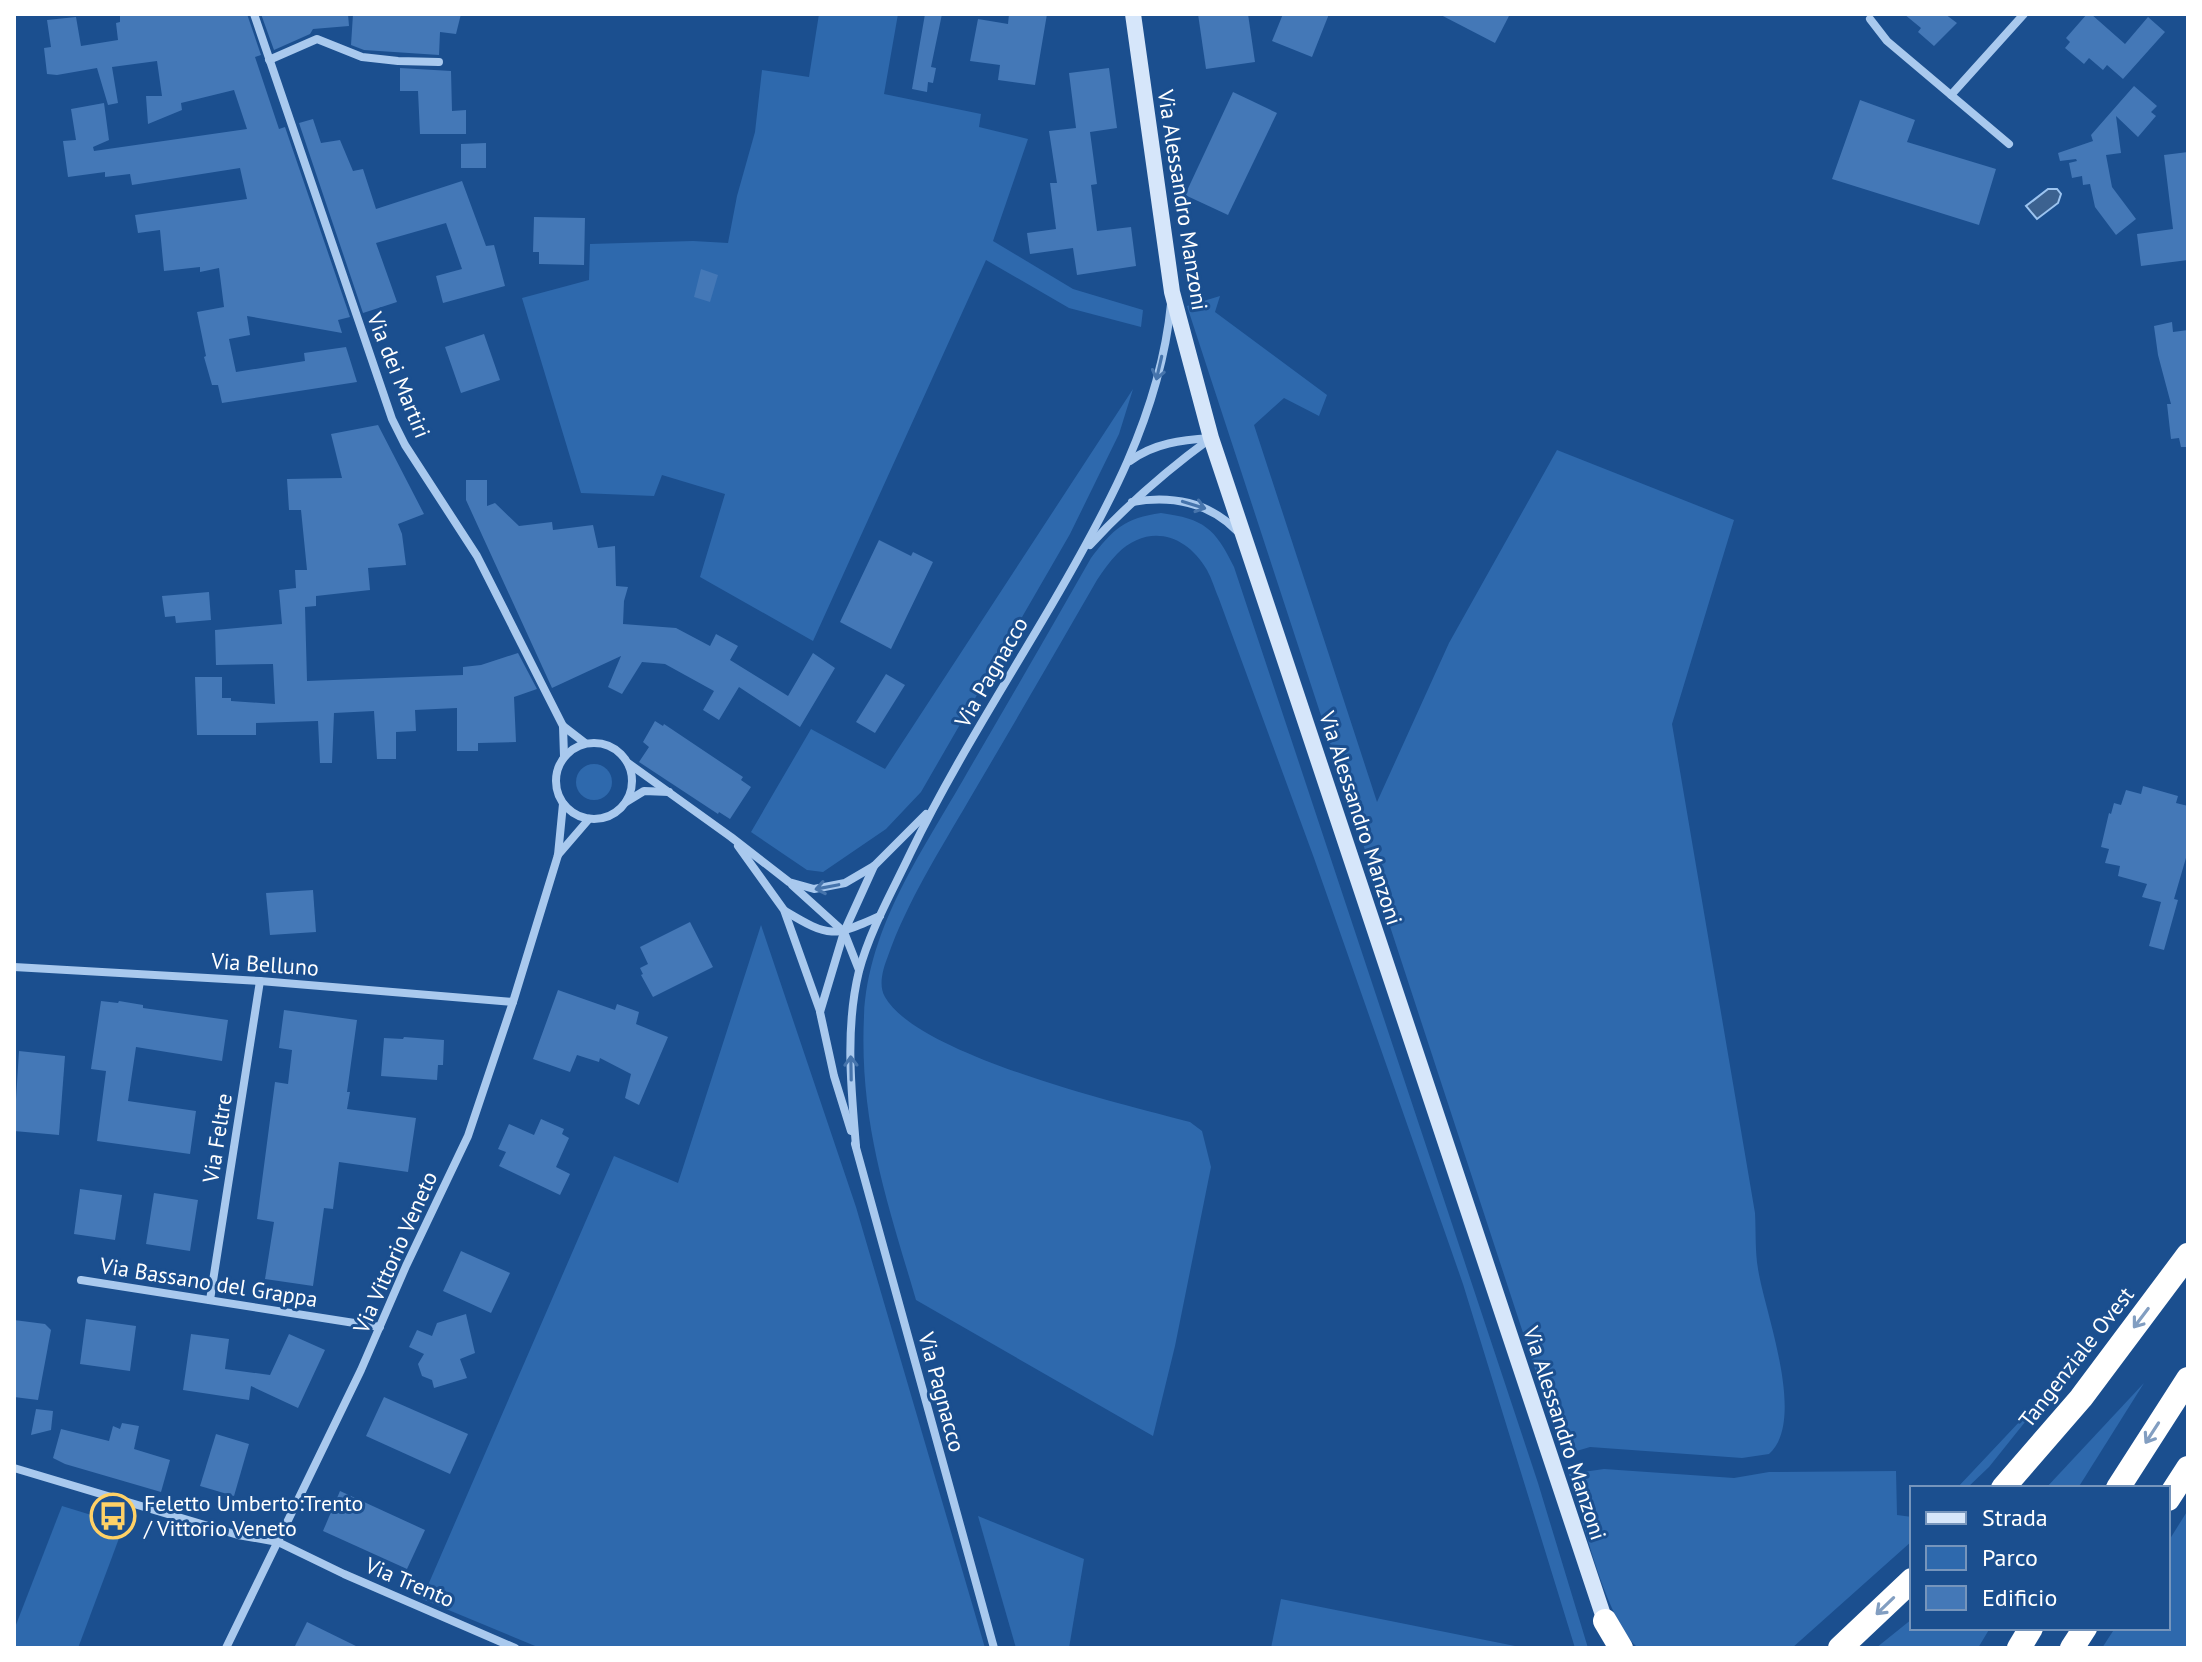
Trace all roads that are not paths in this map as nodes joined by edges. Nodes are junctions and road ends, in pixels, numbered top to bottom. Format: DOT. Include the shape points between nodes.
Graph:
graph roads {
  1 [pos="254,14"];
  2 [pos="1133,14"];
  3 [pos="2024,14"];
  4 [pos="1870,19"];
  5 [pos="269,60"];
  6 [pos="439,62"];
  7 [pos="1951,95"];
  8 [pos="2009,144"];
  9 [pos="1172,292"];
  10 [pos="1211,438"];
  11 [pos="1130,461"];
  12 [pos="1131,502"];
  13 [pos="1246,540"];
  14 [pos="1081,554"];
  15 [pos="563,726"];
  16 [pos="585,743"];
  17 [pos="564,756"];
  18 [pos="628,763"];
  19 [pos="670,792"];
  20 [pos="626,802"];
  21 [pos="563,804"];
  22 [pos="932,808"];
  23 [pos="589,819"];
  24 [pos="731,837"];
  25 [pos="558,855"];
  26 [pos="874,866"];
  27 [pos="789,882"];
  28 [pos="784,910"];
  29 [pos="880,916"];
  30 [pos="844,932"];
  31 [pos="14,967"];
  32 [pos="859,970"];
  33 [pos="260,981"];
  34 [pos="513,1002"];
  35 [pos="820,1012"];
  36 [pos="856,1146"];
  37 [pos="2188,1255"];
  38 [pos="81,1280"];
  39 [pos="210,1300"];
  40 [pos="380,1327"];
  41 [pos="2188,1379"];
  42 [pos="14,1468"];
  43 [pos="2188,1468"];
  44 [pos="2005,1486"];
  45 [pos="2119,1486"];
  46 [pos="2170,1496"];
  47 [pos="278,1542"];
  48 [pos="1910,1582"];
  49 [pos="1605,1621"];
  50 [pos="2030,1630"];
  51 [pos="2084,1630"];
  52 [pos="226,1648"];
  53 [pos="515,1648"];
  54 [pos="994,1648"];
  55 [pos="1606,1648"];
  56 [pos="1621,1648"];
  57 [pos="1837,1648"];
  58 [pos="2019,1648"];
  59 [pos="2072,1648"];
  1 -- 5 [label="street, Via dei Martiri"];
  2 -- 9 [label="street, Via Alessandro Manzoni"];
  3 -- 7 [label="street"];
  4 -- 7 [label="street" via="1887,41"];
  5 -- 6 [label="street" via="317,39 362,57"];
  5 -- 15 [label="street, Via dei Martiri" via="392,419 477,556"];
  7 -- 8 [label="street"];
  9 -- 10 [label="street, Via Alessandro Manzoni"];
  9 -- 11 [label="street, Via Pagnacco, one-way" via="1156,380"];
  10 -- 11 [label="street" via="1161,445"];
  10 -- 12 [label="street, Via Pagnacco"];
  10 -- 13 [label="street, Via Alessandro Manzoni"];
  11 -- 14 [label="street, Via Pagnacco"];
  12 -- 13 [label="street, one-way" via="1154,498 1206,508"];
  12 -- 14 [label="street, Via Pagnacco"];
  13 -- 49 [label="street, Via Alessandro Manzoni"];
  14 -- 22 [label="street, Via Pagnacco"];
  15 -- 16 [label="street, Via dei Martiri"];
  15 -- 17 [label="street, Via dei Martiri"];
  16 -- 17 [label="street"];
  16 -- 18 [label="street" via="610,746"];
  17 -- 21 [label="street" via="555,780"];
  18 -- 19 [label="street, Via Pagnacco"];
  18 -- 20 [label="street" via="632,783"];
  19 -- 20 [label="street" via="644,791"];
  19 -- 24 [label="street, Via Pagnacco"];
  20 -- 23 [label="street" via="610,816"];
  21 -- 23 [label="street"];
  21 -- 25 [label="street, Via Vittorio Veneto"];
  22 -- 26 [label="street, Via Pagnacco"];
  22 -- 29 [label="street, Via Pagnacco"];
  23 -- 25 [label="street, Via Vittorio Veneto"];
  24 -- 27 [label="street, Via Pagnacco"];
  24 -- 28 [label="street, Via Pagnacco"];
  25 -- 34 [label="street, Via Vittorio Veneto"];
  26 -- 27 [label="street, Via Pagnacco, one-way" via="845,883 814,889"];
  26 -- 30 [label="street, Via Pagnacco"];
  27 -- 30 [label="street, Via Pagnacco"];
  28 -- 30 [label="street, Via Pagnacco" via="815,929"];
  28 -- 35 [label="street, Via Pagnacco"];
  29 -- 30 [label="street"];
  29 -- 32 [label="street, Via Pagnacco"];
  30 -- 32 [label="street, Via Pagnacco"];
  30 -- 35 [label="street, Via Pagnacco"];
  31 -- 33 [label="street, Via Belluno"];
  36 -- 32 [label="street, Via Pagnacco, one-way" via="850,1075"];
  33 -- 34 [label="street, Via Belluno"];
  33 -- 39 [label="street, Via Feltre"];
  34 -- 40 [label="street, Via Vittorio Veneto" via="468,1136"];
  35 -- 36 [label="street, Via Pagnacco"];
  36 -- 54 [label="street, Via Pagnacco"];
  37 -- 44 [label="highway, Tangenziale Ovest, one-way" via="2081,1398"];
  38 -- 39 [label="street, Via Bassano del Grappa"];
  39 -- 40 [label="street, Via Bassano del Grappa"];
  40 -- 47 [label="street, Via Vittorio Veneto"];
  41 -- 45 [label="highway, one-way"];
  42 -- 47 [label="street, Via Trento" via="238,1535"];
  43 -- 46 [label="highway"];
  47 -- 52 [label="street, Via Vittorio Veneto"];
  47 -- 53 [label="street, Via Trento"];
  48 -- 57 [label="highway, one-way"];
  49 -- 55 [label="highway"];
  49 -- 56 [label="highway"];
  50 -- 58 [label="highway"];
  51 -- 59 [label="highway"];
}
